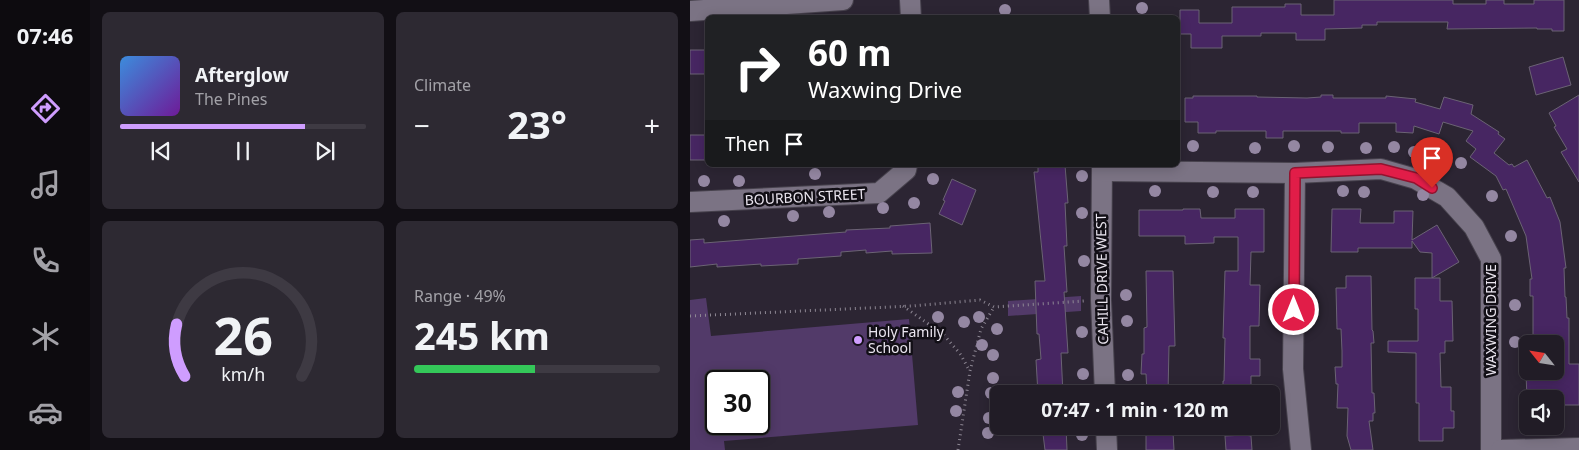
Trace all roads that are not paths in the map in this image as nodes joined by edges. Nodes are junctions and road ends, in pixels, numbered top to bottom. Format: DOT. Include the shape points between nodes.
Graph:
graph roads {
  1 [pos="843,0"];
  2 [pos="910,0"];
  3 [pos="1099,0"];
  4 [pos="690,11"];
  5 [pos="911,15"];
  6 [pos="1100,15"];
  7 [pos="907,167"];
  8 [pos="1102,168"];
  9 [pos="1295,173"];
  10 [pos="690,202"];
  11 [pos="1105,385"];
  12 [pos="1106,435"];
  13 [pos="1579,448"];
  14 [pos="1107,450"];
  15 [pos="1301,450"];
  16 [pos="1491,450"];
  17 [pos="1501,450"];
  1 -- 4 [label="street"];
  2 -- 5 [label="street"];
  3 -- 6 [label="street"];
  7 -- 10 [label="street, BOURBON STREET" via="879,193"];
  8 -- 9 [label="street, WAXWING DRIVE"];
  8 -- 11 [label="street, CAHILL DRIVE WEST" via="1101,300"];
  9 -- 15 [label="street" via="1293,369"];
  9 -- 16 [label="street, WAXWING DRIVE" via="1381,169 1416,178 1447,197 1474,226 1491,259"];
  12 -- 14 [label="street"];
  13 -- 17 [label="street"];
}
